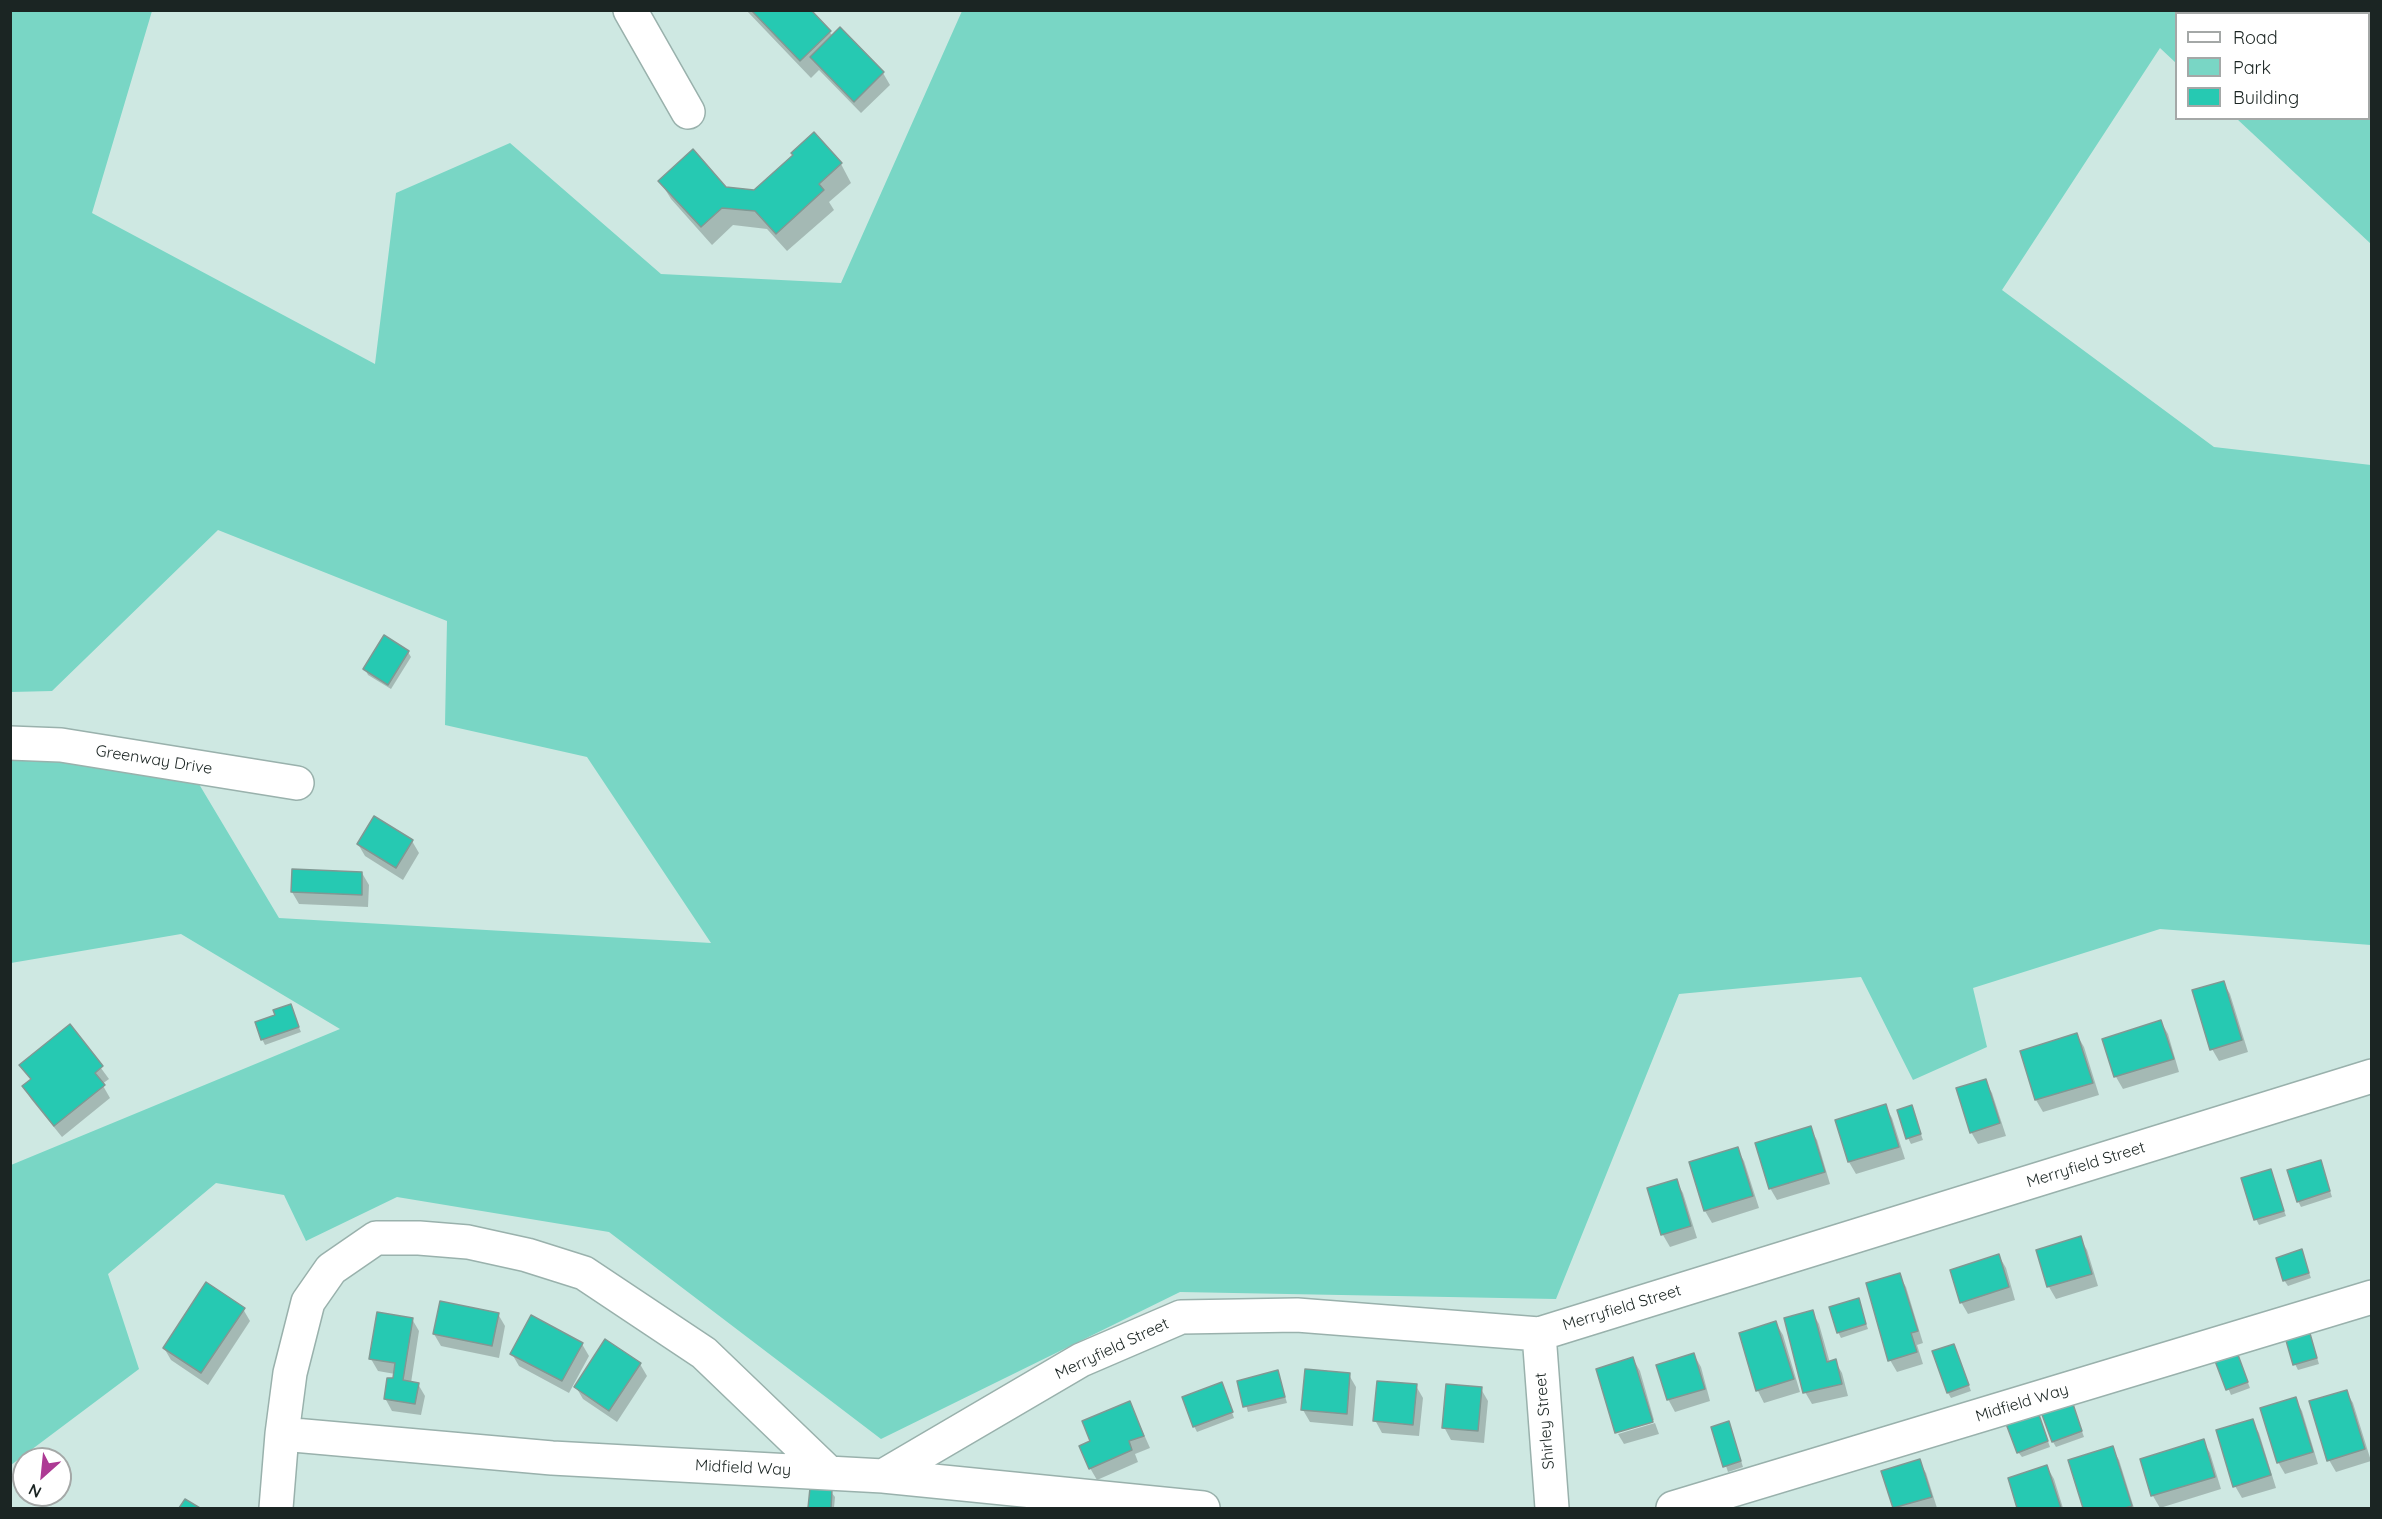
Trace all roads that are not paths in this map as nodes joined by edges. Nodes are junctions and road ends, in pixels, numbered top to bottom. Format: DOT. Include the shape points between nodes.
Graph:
graph roads {
  1 [pos="630,10"];
  2 [pos="688,112"];
  3 [pos="10,743"];
  4 [pos="297,783"];
  5 [pos="2372,1077"];
  6 [pos="2372,1297"];
  7 [pos="1539,1334"];
  8 [pos="282,1434"];
  9 [pos="830,1473"];
  10 [pos="882,1476"];
  11 [pos="276,1509"];
  12 [pos="1203,1509"];
  13 [pos="1552,1509"];
  14 [pos="1673,1509"];
  1 -- 2 [label="street"];
  3 -- 4 [label="street, Greenway Drive" via="61,745"];
  5 -- 7 [label="street, Merryfield Street"];
  6 -- 14 [label="street, Midfield Way"];
  7 -- 10 [label="street, Merryfield Street" via="1297,1315 1181,1317 1081,1360"];
  7 -- 13 [label="street, Shirley Street"];
  8 -- 9 [label="street, Midfield Way" via="552,1458"];
  8 -- 9 [label="street" via="290,1373 308,1302 331,1269 376,1238 420,1238 468,1242 584,1273 704,1353"];
  8 -- 11 [label="street"];
  9 -- 10 [label="street, Midfield Way"];
  10 -- 12 [label="street, Midfield Way"];
}
